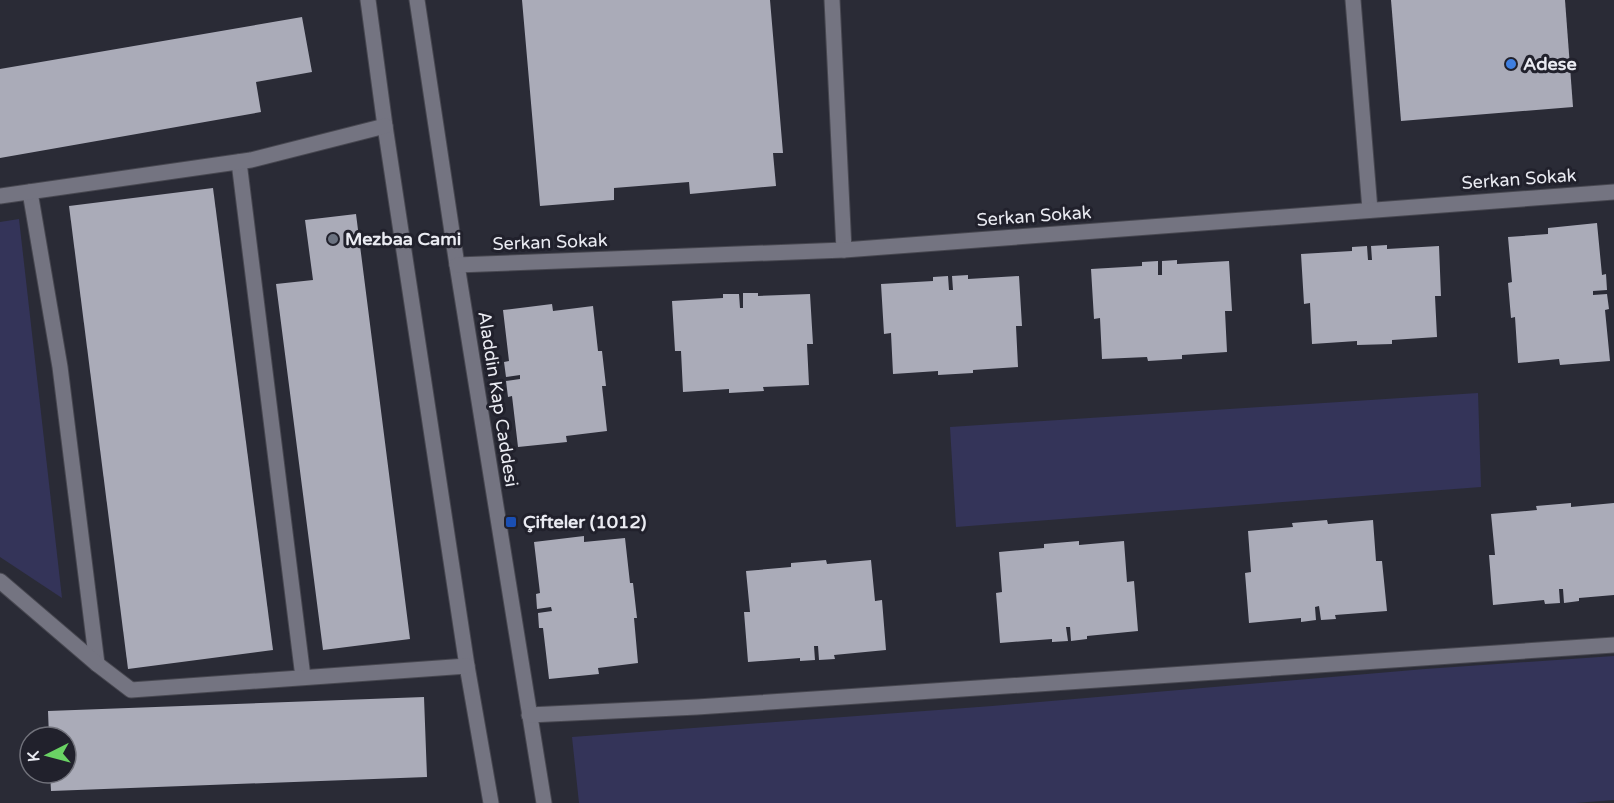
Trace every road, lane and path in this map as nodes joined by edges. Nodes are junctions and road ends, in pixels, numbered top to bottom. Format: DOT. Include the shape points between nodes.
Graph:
graph roads {
  1 [pos="368,0"];
  2 [pos="417,0"];
  3 [pos="832,0"];
  4 [pos="1354,0"];
  5 [pos="385,126"];
  6 [pos="239,162"];
  7 [pos="30,192"];
  8 [pos="1614,192"];
  9 [pos="0,196"];
  10 [pos="1370,210"];
  11 [pos="844,250"];
  12 [pos="457,265"];
  13 [pos="0,581"];
  14 [pos="1614,645"];
  15 [pos="97,664"];
  16 [pos="467,666"];
  17 [pos="303,677"];
  18 [pos="529,715"];
  19 [pos="491,803"];
  20 [pos="544,803"];
  1 -- 5 [label="street"];
  2 -- 12 [label="street, Aladdin Kap Caddesi"];
  3 -- 11 [label="street"];
  4 -- 10 [label="street"];
  5 -- 6 [label="street"];
  5 -- 16 [label="street"];
  6 -- 7 [label="street"];
  6 -- 17 [label="street"];
  7 -- 9 [label="street"];
  7 -- 15 [label="street" via="60,367"];
  8 -- 10 [label="street, Serkan Sokak"];
  10 -- 11 [label="street, Serkan Sokak"];
  11 -- 12 [label="street, Serkan Sokak"];
  12 -- 18 [label="street, Aladdin Kap Caddesi"];
  13 -- 15 [label="street"];
  14 -- 18 [label="street"];
  15 -- 17 [label="street" via="131,690"];
  16 -- 17 [label="street"];
  16 -- 19 [label="street"];
  18 -- 20 [label="street, Aladdin Kap Caddesi"];
}
